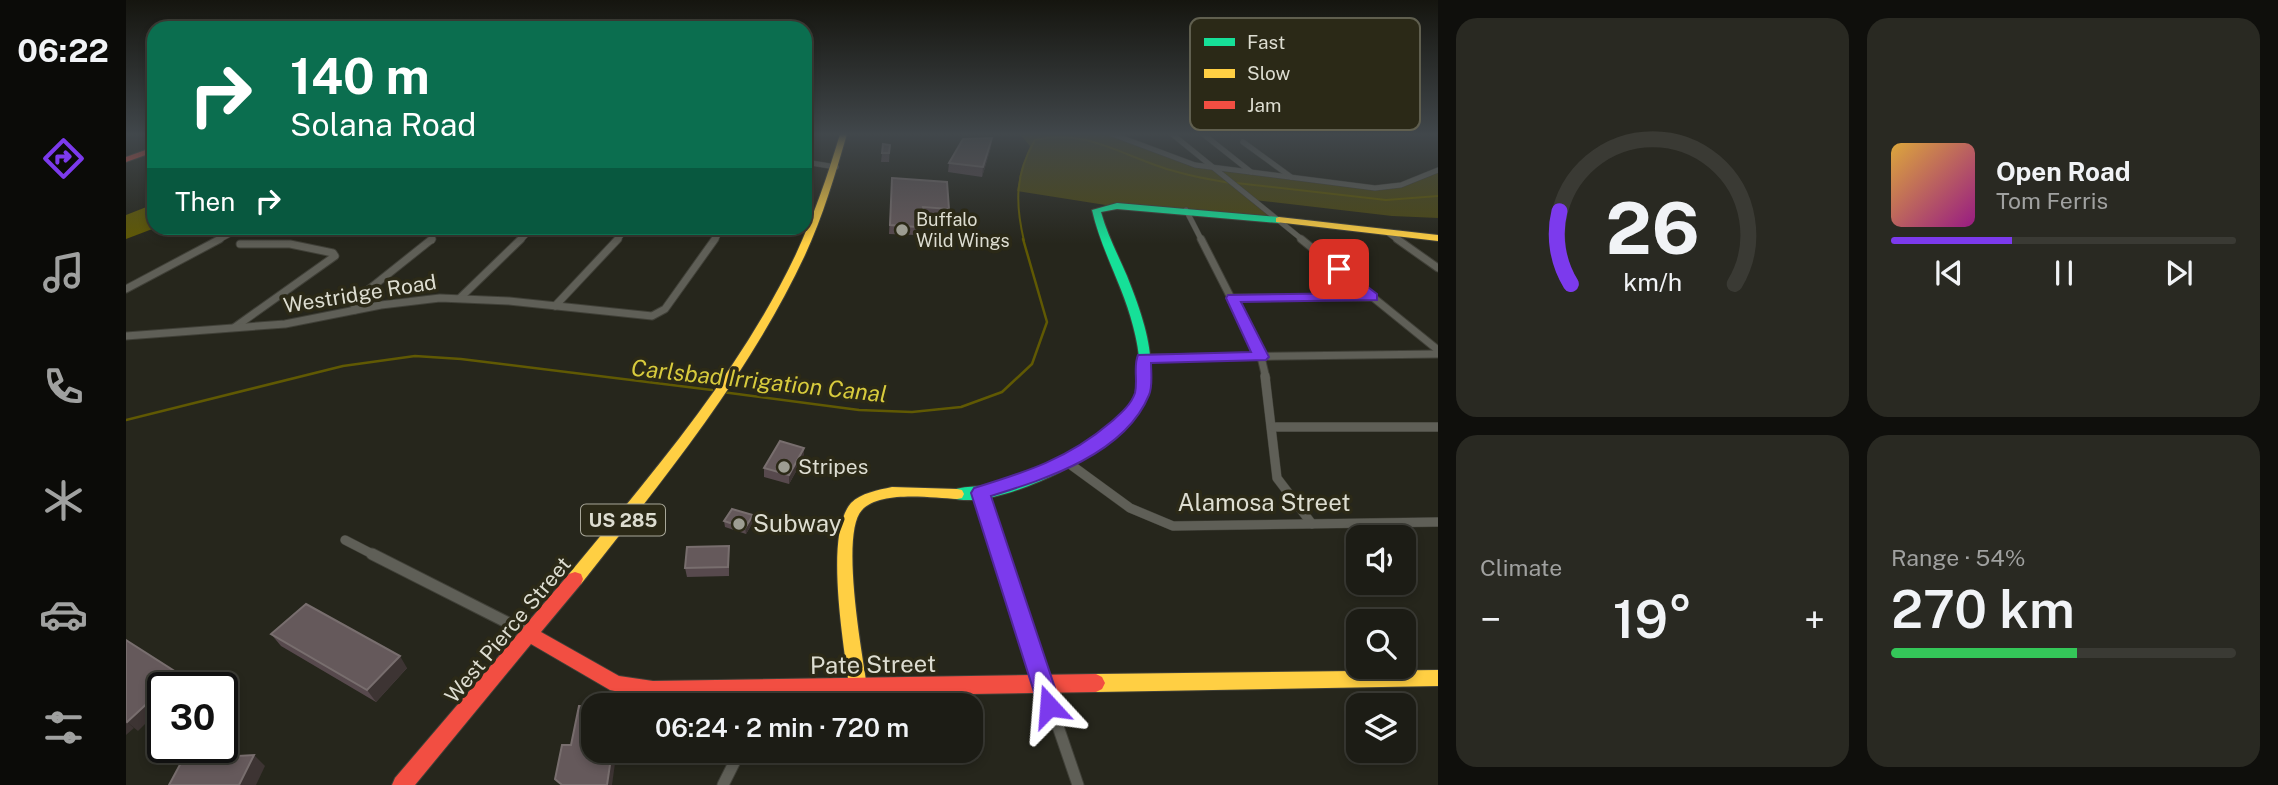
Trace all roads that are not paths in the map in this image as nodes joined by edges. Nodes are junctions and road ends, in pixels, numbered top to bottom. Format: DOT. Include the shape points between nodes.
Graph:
graph roads {
  1 [pos="835,171"];
  2 [pos="1217,171"];
  3 [pos="1231,171"];
  4 [pos="1249,171"];
  5 [pos="1283,171"];
  6 [pos="1436,171"];
  7 [pos="1253,174"];
  8 [pos="1293,178"];
  9 [pos="1186,210"];
  10 [pos="1278,220"];
  11 [pos="812,229"];
  12 [pos="1388,233"];
  13 [pos="228,235"];
  14 [pos="432,235"];
  15 [pos="526,235"];
  16 [pos="621,235"];
  17 [pos="718,235"];
  18 [pos="810,235"];
  19 [pos="1438,238"];
  20 [pos="240,244"];
  21 [pos="1438,268"];
  22 [pos="126,289"];
  23 [pos="1373,297"];
  24 [pos="460,298"];
  25 [pos="1232,298"];
  26 [pos="555,306"];
  27 [pos="355,310"];
  28 [pos="232,328"];
  29 [pos="126,336"];
  30 [pos="1438,352"];
  31 [pos="1261,357"];
  32 [pos="1143,358"];
  33 [pos="1273,427"];
  34 [pos="1438,427"];
  35 [pos="1068,462"];
  36 [pos="980,493"];
  37 [pos="1438,522"];
  38 [pos="1312,524"];
  39 [pos="345,540"];
  40 [pos="531,635"];
  41 [pos="1438,678"];
  42 [pos="1042,684"];
  43 [pos="858,686"];
  44 [pos="771,688"];
  45 [pos="769,693"];
  46 [pos="734,763"];
  47 [pos="402,785"];
  48 [pos="723,785"];
  49 [pos="1078,785"];
  1 -- 11 [label="main road, West Pierce Street / US 285"];
  2 -- 10 [label="street"];
  3 -- 7 [label="street"];
  4 -- 7 [label="street"];
  5 -- 8 [label="street"];
  6 -- 8 [label="street" via="1381,188"];
  7 -- 8 [label="street"];
  9 -- 10 [label="main road"];
  9 -- 25 [label="street"];
  9 -- 32 [label="main road" via="1112,206 1096,210 1132,302"];
  10 -- 12 [label="main road"];
  10 -- 23 [label="street"];
  12 -- 19 [label="main road"];
  12 -- 21 [label="street"];
  13 -- 22 [label="street"];
  14 -- 27 [label="street" via="363,294 354,304"];
  15 -- 24 [label="street"];
  16 -- 26 [label="street"];
  17 -- 26 [label="street, Westridge Road" via="657,315"];
  18 -- 40 [label="main road, West Pierce Street / US 285" via="787,281 710,401 620,525"];
  20 -- 28 [label="street" via="290,244 335,256"];
  23 -- 25 [label="street"];
  23 -- 30 [label="street"];
  24 -- 26 [label="street, Westridge Road"];
  24 -- 27 [label="street, Westridge Road"];
  25 -- 31 [label="street"];
  27 -- 28 [label="street, Westridge Road" via="299,323"];
  28 -- 29 [label="street, Westridge Road"];
  30 -- 31 [label="street"];
  31 -- 32 [label="street"];
  31 -- 33 [label="street"];
  32 -- 35 [label="main road" via="1144,385 1136,407 1105,437"];
  33 -- 34 [label="street"];
  33 -- 38 [label="street" via="1277,478"];
  35 -- 36 [label="main road"];
  35 -- 38 [label="street, Alamosa Street" via="1118,502 1162,523 1190,527"];
  36 -- 42 [label="street"];
  36 -- 43 [label="main road" via="871,497 846,519"];
  37 -- 38 [label="street, Alamosa Street"];
  39 -- 40 [label="street, Pate Street"];
  40 -- 44 [label="main road, Pate Street" via="616,684 634,688"];
  40 -- 47 [label="main road, West Pierce Street / US 285"];
  41 -- 42 [label="main road, Pate Street"];
  42 -- 43 [label="main road, Pate Street"];
  42 -- 49 [label="street"];
  43 -- 44 [label="main road, Pate Street"];
  44 -- 45 [label="street"];
  46 -- 48 [label="street"];
}
